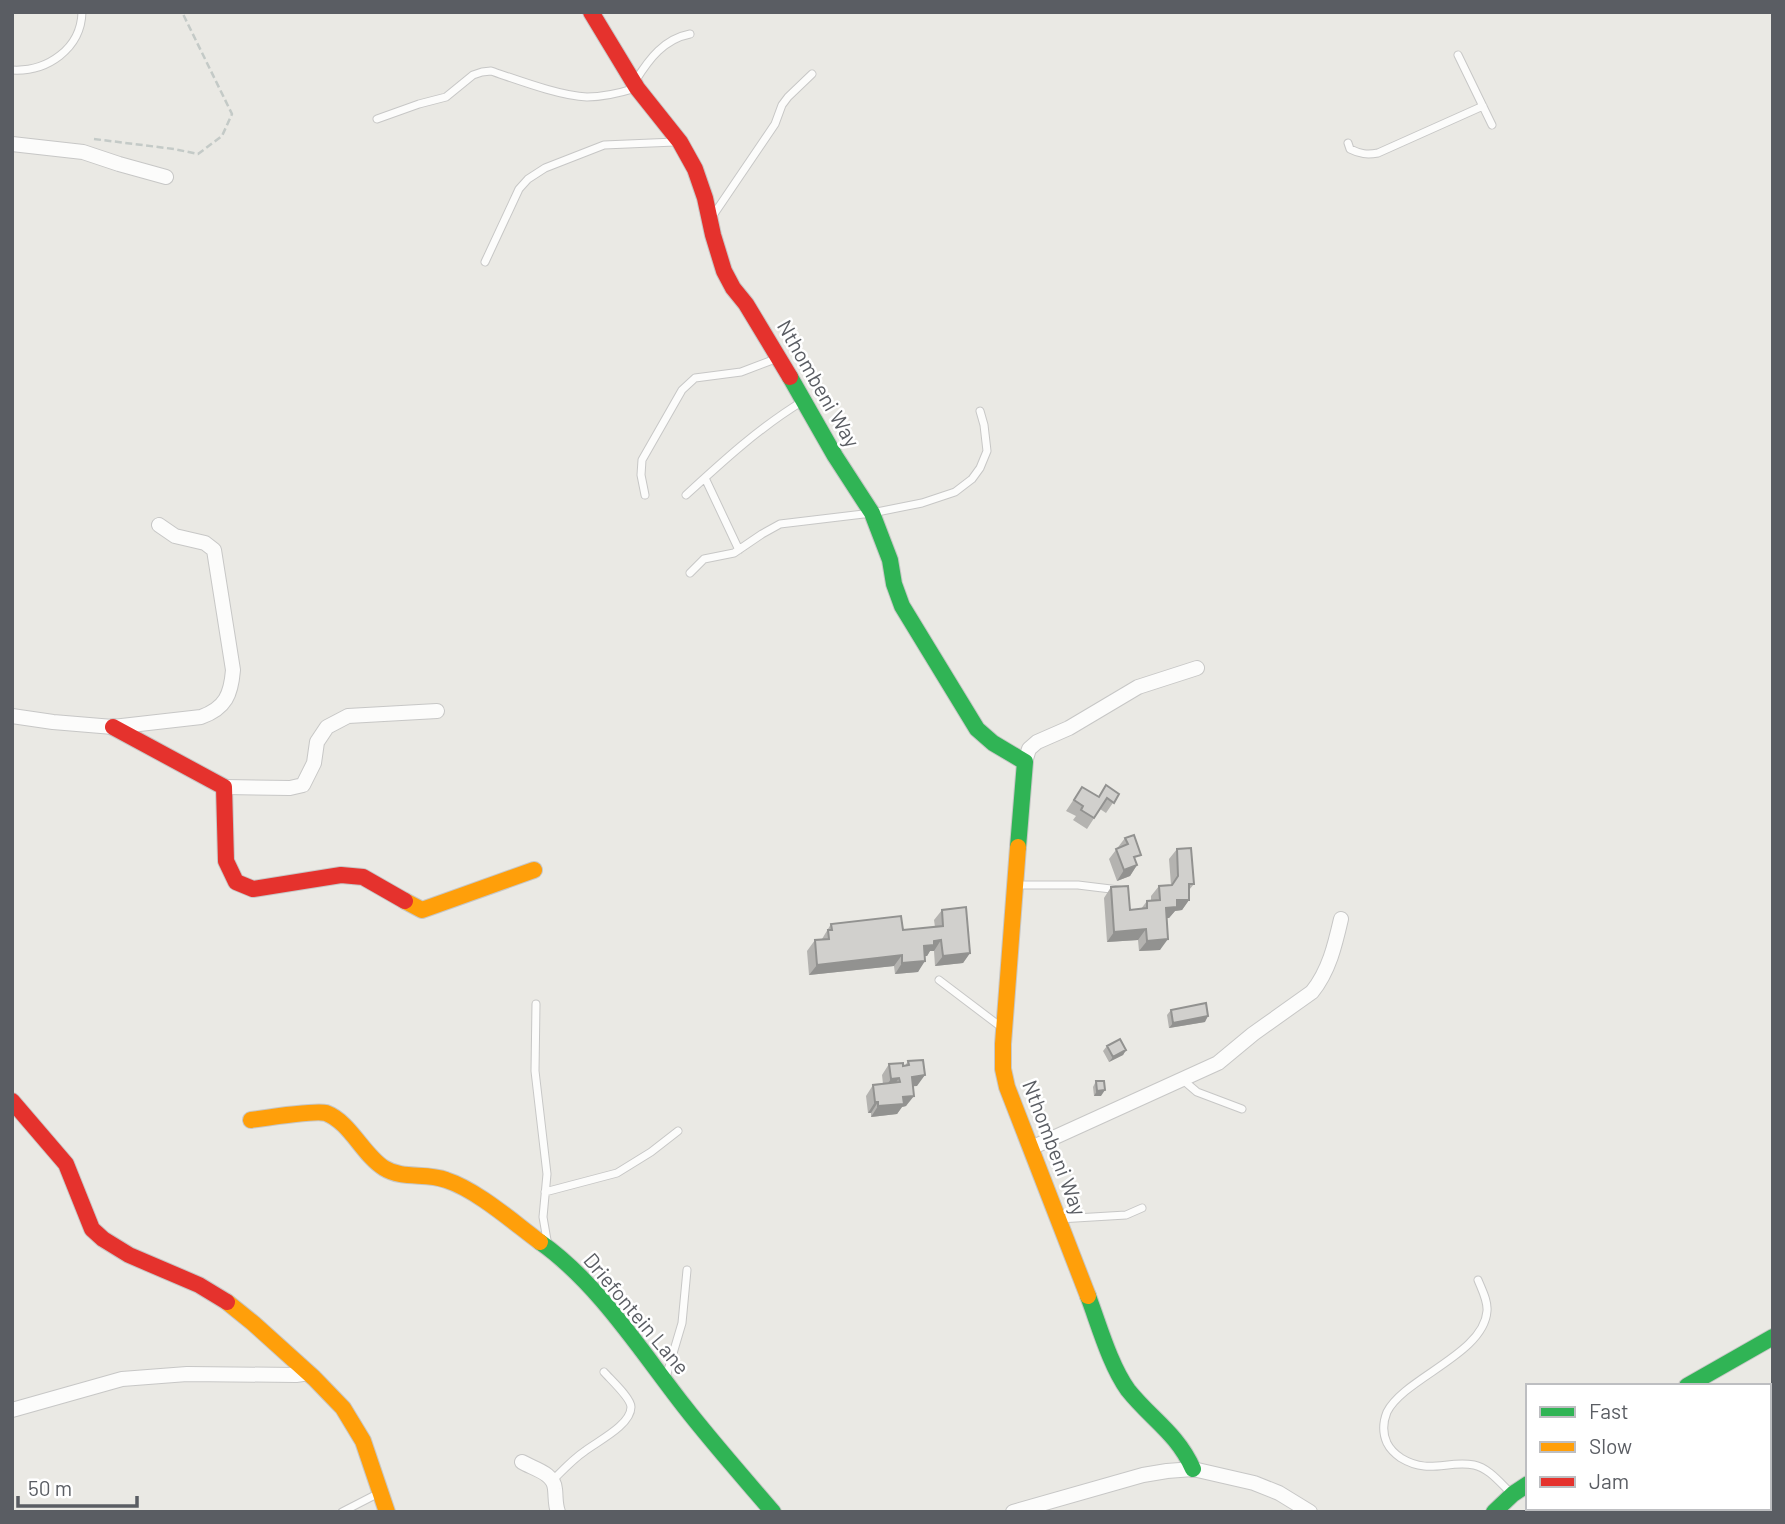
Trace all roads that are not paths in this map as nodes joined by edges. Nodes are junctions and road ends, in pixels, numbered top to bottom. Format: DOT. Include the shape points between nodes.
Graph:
graph roads {
  1 [pos="82,12"];
  2 [pos="591,12"];
  3 [pos="690,34"];
  4 [pos="1458,55"];
  5 [pos="12,70"];
  6 [pos="813,74"];
  7 [pos="635,86"];
  8 [pos="1483,106"];
  9 [pos="377,119"];
  10 [pos="1492,125"];
  11 [pos="680,142"];
  12 [pos="1348,143"];
  13 [pos="12,144"];
  14 [pos="166,177"];
  15 [pos="710,220"];
  16 [pos="485,262"];
  17 [pos="779,358"];
  18 [pos="804,401"];
  19 [pos="981,411"];
  20 [pos="705,478"];
  21 [pos="645,495"];
  22 [pos="686,495"];
  23 [pos="872,513"];
  24 [pos="159,525"];
  25 [pos="739,550"];
  26 [pos="690,573"];
  27 [pos="1197,668"];
  28 [pos="437,711"];
  29 [pos="12,716"];
  30 [pos="113,727"];
  31 [pos="1025,762"];
  32 [pos="224,787"];
  33 [pos="534,870"];
  34 [pos="1015,885"];
  35 [pos="1122,891"];
  36 [pos="1342,919"];
  37 [pos="939,980"];
  38 [pos="536,1004"];
  39 [pos="1004,1029"];
  40 [pos="1183,1080"];
  41 [pos="12,1101"];
  42 [pos="1242,1109"];
  43 [pos="251,1120"];
  44 [pos="678,1131"];
  45 [pos="1031,1147"];
  46 [pos="545,1192"];
  47 [pos="1142,1208"];
  48 [pos="1059,1219"];
  49 [pos="548,1247"];
  50 [pos="687,1270"];
  51 [pos="1478,1280"];
  52 [pos="1773,1337"];
  53 [pos="604,1372"];
  54 [pos="309,1373"];
  55 [pos="665,1381"];
  56 [pos="1691,1384"];
  57 [pos="12,1410"];
  58 [pos="522,1462"];
  59 [pos="1193,1469"];
  60 [pos="553,1480"];
  61 [pos="1526,1485"];
  62 [pos="380,1492"];
  63 [pos="1513,1494"];
  64 [pos="342,1512"];
  65 [pos="387,1512"];
  66 [pos="558,1512"];
  67 [pos="774,1512"];
  68 [pos="1013,1512"];
  69 [pos="1310,1512"];
  70 [pos="1494,1512"];
  1 -- 5 [label="lane" via="77,36 55,61 31,70"];
  2 -- 7 [label="street, Nthombeni Way"];
  3 -- 7 [label="lane" via="669,41 647,62"];
  4 -- 8 [label="lane"];
  6 -- 15 [label="lane" via="782,105 775,124"];
  7 -- 9 [label="lane" via="618,94 574,96 482,72 446,97"];
  7 -- 11 [label="street, Nthombeni Way"];
  8 -- 10 [label="lane"];
  8 -- 12 [label="lane" via="1378,153 1358,153"];
  11 -- 15 [label="street, Nthombeni Way" via="695,169"];
  11 -- 16 [label="lane" via="604,145 528,178"];
  13 -- 14 [label="street" via="83,152"];
  15 -- 17 [label="street, Nthombeni Way" via="724,271"];
  17 -- 18 [label="street, Nthombeni Way"];
  17 -- 21 [label="lane" via="741,372 695,378 682,390 642,460"];
  18 -- 20 [label="lane" via="757,432"];
  18 -- 23 [label="street, Nthombeni Way"];
  19 -- 23 [label="lane" via="987,451 964,487 922,503"];
  20 -- 22 [label="lane"];
  20 -- 25 [label="lane"];
  23 -- 25 [label="lane" via="780,524"];
  23 -- 31 [label="street, Nthombeni Way" via="902,606 928,650 977,729"];
  24 -- 30 [label="street" via="176,536 205,542 214,550 233,670 231,689 217,709 201,717"];
  25 -- 26 [label="lane" via="704,559"];
  27 -- 31 [label="street" via="1138,687 1037,742"];
  28 -- 32 [label="street" via="348,716 327,727 317,742 314,763 303,785"];
  29 -- 30 [label="street"];
  30 -- 32 [label="street"];
  31 -- 34 [label="street, Nthombeni Way"];
  32 -- 33 [label="street" via="226,861 236,882 253,889 341,875 363,877 422,910"];
  34 -- 35 [label="lane" via="1078,885"];
  34 -- 39 [label="street, Nthombeni Way"];
  36 -- 40 [label="street" via="1331,958 1312,992 1218,1063"];
  37 -- 39 [label="lane"];
  38 -- 46 [label="lane" via="535,1071"];
  39 -- 45 [label="street, Nthombeni Way" via="1007,1087"];
  40 -- 42 [label="lane" via="1197,1092"];
  40 -- 45 [label="street"];
  41 -- 54 [label="street" via="66,1164 98,1235 141,1261 220,1296"];
  43 -- 49 [label="street, Driefontein Lane" via="325,1113 387,1170 406,1176 429,1175 464,1187"];
  44 -- 46 [label="lane" via="617,1173"];
  45 -- 48 [label="street, Nthombeni Way"];
  46 -- 49 [label="lane" via="543,1223"];
  47 -- 48 [label="lane" via="1126,1215"];
  48 -- 59 [label="street, Nthombeni Way" via="1118,1374 1180,1442"];
  49 -- 55 [label="street, Driefontein Lane" via="621,1323"];
  50 -- 55 [label="lane" via="682,1323"];
  51 -- 63 [label="lane" via="1487,1304 1484,1323 1464,1348 1391,1405 1383,1425 1385,1439 1397,1455 1418,1466 1483,1468"];
  52 -- 56 [label="street"];
  53 -- 60 [label="lane" via="629,1401 627,1417"];
  54 -- 57 [label="street" via="122,1379"];
  54 -- 62 [label="street" via="348,1414"];
  55 -- 67 [label="street, Driefontein Lane"];
  58 -- 60 [label="street"];
  59 -- 68 [label="street" via="1143,1475"];
  59 -- 69 [label="street" via="1254,1483"];
  60 -- 66 [label="street"];
  61 -- 63 [label="street"];
  62 -- 64 [label="lane"];
  62 -- 65 [label="street"];
  63 -- 70 [label="street"];
}
